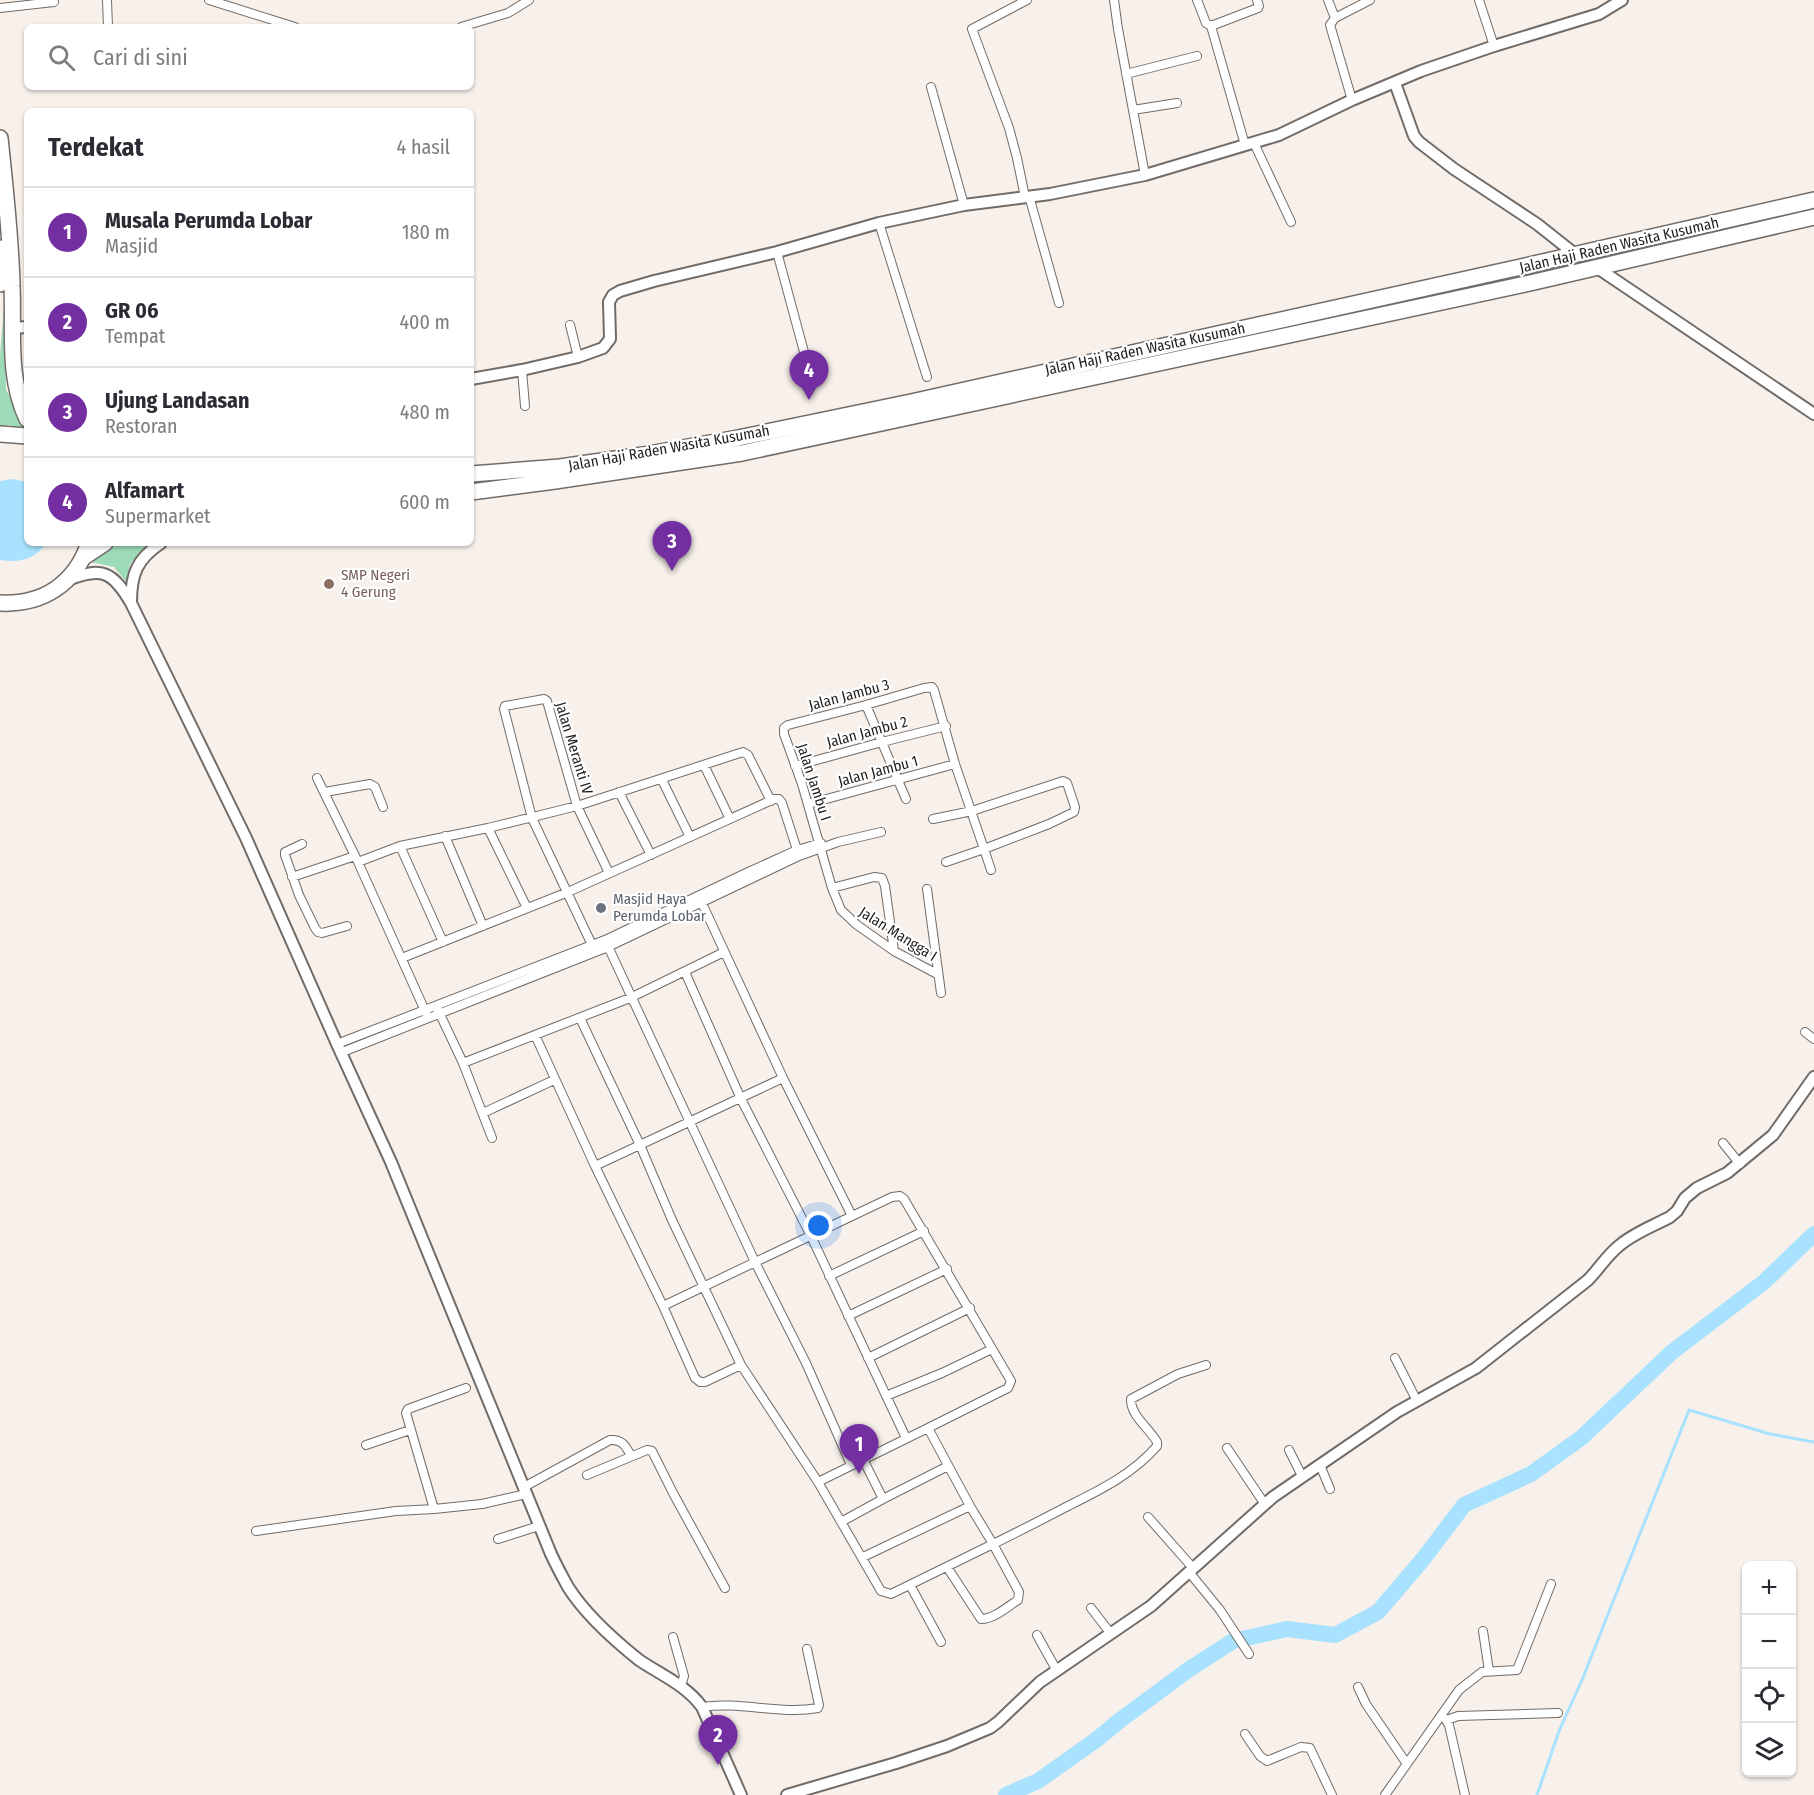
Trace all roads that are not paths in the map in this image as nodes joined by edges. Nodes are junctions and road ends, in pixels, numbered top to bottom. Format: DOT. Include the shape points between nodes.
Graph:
graph roads {
  1 [pos="106,0"];
  2 [pos="209,0"];
  3 [pos="529,0"];
  4 [pos="1027,0"];
  5 [pos="1114,0"];
  6 [pos="1197,0"];
  7 [pos="1257,0"];
  8 [pos="1328,0"];
  9 [pos="1370,0"];
  10 [pos="1479,0"];
  11 [pos="1622,0"];
  12 [pos="54,2"];
  13 [pos="0,8"];
  14 [pos="1335,18"];
  15 [pos="108,24"];
  16 [pos="285,24"];
  17 [pos="471,24"];
  18 [pos="1210,26"];
  19 [pos="1494,46"];
  20 [pos="1197,56"];
  21 [pos="1126,74"];
  22 [pos="1395,83"];
  23 [pos="931,87"];
  24 [pos="1352,100"];
  25 [pos="1177,103"];
  26 [pos="1133,110"];
  27 [pos="0,138"];
  28 [pos="1249,144"];
  29 [pos="1,166"];
  30 [pos="1145,175"];
  31 [pos="4,194"];
  32 [pos="1027,196"];
  33 [pos="1814,200"];
  34 [pos="964,205"];
  35 [pos="1814,217"];
  36 [pos="1291,222"];
  37 [pos="879,223"];
  38 [pos="777,252"];
  39 [pos="1576,255"];
  40 [pos="1,257"];
  41 [pos="1525,267"];
  42 [pos="1596,267"];
  43 [pos="1530,283"];
  44 [pos="4,286"];
  45 [pos="1059,303"];
  46 [pos="570,325"];
  47 [pos="20,327"];
  48 [pos="578,357"];
  49 [pos="807,363"];
  50 [pos="522,370"];
  51 [pos="927,377"];
  52 [pos="474,378"];
  53 [pos="525,406"];
  54 [pos="24,412"];
  55 [pos="1814,414"];
  56 [pos="0,434"];
  57 [pos="24,436"];
  58 [pos="740,445"];
  59 [pos="474,474"];
  60 [pos="474,492"];
  61 [pos="157,546"];
  62 [pos="86,550"];
  63 [pos="67,580"];
  64 [pos="0,603"];
  65 [pos="131,603"];
  66 [pos="16,604"];
  67 [pos="0,611"];
  68 [pos="866,705"];
  69 [pos="946,726"];
  70 [pos="783,729"];
  71 [pos="882,742"];
  72 [pos="956,764"];
  73 [pos="704,765"];
  74 [pos="795,766"];
  75 [pos="317,778"];
  76 [pos="897,779"];
  77 [pos="662,780"];
  78 [pos="325,792"];
  79 [pos="619,792"];
  80 [pos="906,799"];
  81 [pos="771,801"];
  82 [pos="808,804"];
  83 [pos="577,806"];
  84 [pos="383,807"];
  85 [pos="972,811"];
  86 [pos="532,818"];
  87 [pos="730,819"];
  88 [pos="933,819"];
  89 [pos="488,828"];
  90 [pos="881,832"];
  91 [pos="445,836"];
  92 [pos="690,837"];
  93 [pos="302,844"];
  94 [pos="400,846"];
  95 [pos="820,846"];
  96 [pos="984,849"];
  97 [pos="798,853"];
  98 [pos="651,855"];
  99 [pos="357,859"];
  100 [pos="946,862"];
  101 [pos="991,870"];
  102 [pos="609,873"];
  103 [pos="292,877"];
  104 [pos="832,888"];
  105 [pos="927,889"];
  106 [pos="568,892"];
  107 [pos="700,899"];
  108 [pos="527,908"];
  109 [pos="346,926"];
  110 [pos="483,926"];
  111 [pos="443,942"];
  112 [pos="606,944"];
  113 [pos="592,945"];
  114 [pos="894,951"];
  115 [pos="724,952"];
  116 [pos="402,958"];
  117 [pos="685,972"];
  118 [pos="937,974"];
  119 [pos="941,993"];
  120 [pos="630,998"];
  121 [pos="438,1010"];
  122 [pos="427,1014"];
  123 [pos="580,1018"];
  124 [pos="1805,1032"];
  125 [pos="362,1034"];
  126 [pos="535,1035"];
  127 [pos="1814,1039"];
  128 [pos="365,1043"];
  129 [pos="338,1049"];
  130 [pos="463,1064"];
  131 [pos="1814,1077"];
  132 [pos="783,1078"];
  133 [pos="554,1080"];
  134 [pos="741,1099"];
  135 [pos="483,1113"];
  136 [pos="690,1122"];
  137 [pos="492,1138"];
  138 [pos="1723,1143"];
  139 [pos="640,1145"];
  140 [pos="1740,1164"];
  141 [pos="595,1166"];
  142 [pos="852,1216"];
  143 [pos="924,1231"];
  144 [pos="811,1236"];
  145 [pos="755,1262"];
  146 [pos="947,1269"];
  147 [pos="829,1276"];
  148 [pos="704,1287"];
  149 [pos="663,1306"];
  150 [pos="970,1308"];
  151 [pos="848,1316"];
  152 [pos="992,1349"];
  153 [pos="868,1358"];
  154 [pos="1395,1358"];
  155 [pos="741,1365"];
  156 [pos="1206,1365"];
  157 [pos="466,1388"];
  158 [pos="886,1396"];
  159 [pos="1415,1398"];
  160 [pos="928,1428"];
  161 [pos="410,1430"];
  162 [pos="906,1438"];
  163 [pos="366,1445"];
  164 [pos="1227,1448"];
  165 [pos="1289,1450"];
  166 [pos="631,1456"];
  167 [pos="863,1460"];
  168 [pos="851,1465"];
  169 [pos="1320,1465"];
  170 [pos="948,1466"];
  171 [pos="587,1475"];
  172 [pos="1302,1476"];
  173 [pos="818,1482"];
  174 [pos="1330,1489"];
  175 [pos="525,1490"];
  176 [pos="883,1499"];
  177 [pos="1262,1499"];
  178 [pos="970,1506"];
  179 [pos="434,1509"];
  180 [pos="1148,1517"];
  181 [pos="841,1522"];
  182 [pos="539,1526"];
  183 [pos="256,1531"];
  184 [pos="498,1539"];
  185 [pos="993,1544"];
  186 [pos="863,1557"];
  187 [pos="947,1567"];
  188 [pos="1190,1567"];
  189 [pos="1551,1584"];
  190 [pos="910,1585"];
  191 [pos="725,1588"];
  192 [pos="1091,1608"];
  193 [pos="1108,1631"];
  194 [pos="1484,1631"];
  195 [pos="1037,1635"];
  196 [pos="673,1637"];
  197 [pos="941,1642"];
  198 [pos="807,1649"];
  199 [pos="1249,1654"];
  200 [pos="1054,1667"];
  201 [pos="1489,1671"];
  202 [pos="681,1686"];
  203 [pos="1358,1687"];
  204 [pos="702,1707"];
  205 [pos="1558,1713"];
  206 [pos="1444,1717"];
  207 [pos="1245,1734"];
  208 [pos="1407,1764"];
  209 [pos="741,1795"];
  210 [pos="786,1795"];
  211 [pos="1332,1795"];
  212 [pos="1385,1795"];
  213 [pos="1465,1795"];
  1 -- 15 [label="street"];
  2 -- 16 [label="street"];
  3 -- 17 [label="street" via="508,13"];
  4 -- 32 [label="street" via="972,29 1009,128"];
  5 -- 21 [label="street"];
  6 -- 18 [label="street"];
  7 -- 18 [label="street" via="1257,8"];
  8 -- 14 [label="street"];
  9 -- 14 [label="street"];
  10 -- 19 [label="street"];
  11 -- 19 [label="street" via="1599,14"];
  12 -- 13 [label="street"];
  14 -- 24 [label="street" via="1330,25"];
  18 -- 28 [label="street"];
  19 -- 22 [label="street"];
  20 -- 21 [label="street"];
  21 -- 26 [label="street"];
  22 -- 24 [label="street"];
  22 -- 39 [label="street" via="1419,142"];
  23 -- 34 [label="street"];
  24 -- 28 [label="street" via="1279,135"];
  25 -- 26 [label="street"];
  26 -- 30 [label="street"];
  27 -- 29 [label="highway"];
  28 -- 30 [label="street"];
  28 -- 36 [label="street"];
  29 -- 31 [label="highway"];
  30 -- 32 [label="street"];
  31 -- 40 [label="highway"];
  31 -- 44 [label="highway"];
  32 -- 34 [label="street"];
  32 -- 45 [label="street"];
  33 -- 39 [label="highway, Jalan Haji Raden Wasita Kusumah"];
  34 -- 37 [label="street"];
  35 -- 42 [label="highway, Jalan Haji Raden Wasita Kusumah"];
  37 -- 38 [label="street"];
  37 -- 51 [label="street"];
  38 -- 48 [label="street" via="620,291 609,302 608,343"];
  38 -- 49 [label="street"];
  39 -- 41 [label="highway, Jalan Haji Raden Wasita Kusumah"];
  40 -- 44 [label="highway"];
  41 -- 43 [label="highway"];
  41 -- 58 [label="highway, Jalan Haji Raden Wasita Kusumah" via="911,402"];
  42 -- 43 [label="highway, Jalan Haji Raden Wasita Kusumah"];
  42 -- 55 [label="street"];
  43 -- 58 [label="highway, Jalan Haji Raden Wasita Kusumah"];
  44 -- 47 [label="highway"];
  46 -- 48 [label="street"];
  47 -- 54 [label="highway" via="15,381"];
  48 -- 50 [label="street"];
  50 -- 52 [label="street"];
  50 -- 53 [label="street"];
  56 -- 57 [label="highway"];
  58 -- 59 [label="highway, Jalan Haji Raden Wasita Kusumah"];
  58 -- 60 [label="highway, Jalan Haji Raden Wasita Kusumah" via="555,481"];
  61 -- 65 [label="street" via="136,569"];
  62 -- 63 [label="highway"];
  63 -- 65 [label="street" via="84,573 108,575"];
  63 -- 66 [label="highway" via="52,592"];
  64 -- 66 [label="highway"];
  65 -- 129 [label="street" via="246,838"];
  66 -- 67 [label="highway"];
  68 -- 69 [label="street, Jalan Jambu 3" via="932,687"];
  68 -- 70 [label="street, Jalan Jambu 3"];
  68 -- 71 [label="street"];
  69 -- 71 [label="street, Jalan Jambu 2"];
  69 -- 72 [label="street"];
  70 -- 74 [label="street, Jalan Jambu I"];
  71 -- 74 [label="street, Jalan Jambu 2"];
  71 -- 76 [label="street"];
  72 -- 76 [label="street, Jalan Jambu 1"];
  72 -- 85 [label="street"];
  73 -- 77 [label="street"];
  73 -- 81 [label="street" via="746,753"];
  73 -- 87 [label="street"];
  74 -- 82 [label="street, Jalan Jambu I"];
  75 -- 78 [label="street"];
  76 -- 80 [label="street"];
  76 -- 82 [label="street, Jalan Jambu 1"];
  77 -- 79 [label="street"];
  77 -- 92 [label="street"];
  78 -- 84 [label="street" via="370,784"];
  78 -- 99 [label="street"];
  79 -- 83 [label="street"];
  79 -- 98 [label="street"];
  81 -- 87 [label="street"];
  81 -- 97 [label="street" via="778,799 782,803"];
  82 -- 95 [label="street, Jalan Jambu I"];
  83 -- 86 [label="street"];
  83 -- 86 [label="street, Jalan Meranti IV" via="547,701 507,705 504,708"];
  83 -- 102 [label="street, Jalan Meranti IV"];
  85 -- 88 [label="street"];
  85 -- 96 [label="street"];
  85 -- 96 [label="street" via="1063,781 1075,807 1074,812 1049,825"];
  86 -- 89 [label="street"];
  86 -- 106 [label="street"];
  87 -- 92 [label="street"];
  89 -- 91 [label="street"];
  89 -- 108 [label="street"];
  90 -- 95 [label="street"];
  91 -- 94 [label="street"];
  91 -- 110 [label="street"];
  92 -- 98 [label="street"];
  93 -- 103 [label="street" via="285,854"];
  94 -- 99 [label="street"];
  94 -- 111 [label="street"];
  95 -- 97 [label="street"];
  95 -- 104 [label="street, Jalan Mangga I"];
  96 -- 100 [label="street"];
  96 -- 101 [label="street"];
  97 -- 107 [label="street"];
  98 -- 102 [label="street"];
  99 -- 103 [label="street"];
  99 -- 116 [label="street"];
  102 -- 106 [label="street"];
  103 -- 109 [label="street" via="317,931 324,933"];
  104 -- 114 [label="street, Jalan Mangga I" via="843,914"];
  104 -- 114 [label="street" via="882,878"];
  105 -- 118 [label="street"];
  106 -- 108 [label="street"];
  106 -- 113 [label="street"];
  107 -- 112 [label="street"];
  107 -- 115 [label="street"];
  108 -- 110 [label="street"];
  110 -- 111 [label="street"];
  111 -- 116 [label="street"];
  112 -- 113 [label="street"];
  112 -- 120 [label="street"];
  112 -- 121 [label="street"];
  113 -- 121 [label="street"];
  114 -- 118 [label="street, Jalan Mangga I"];
  115 -- 117 [label="street"];
  115 -- 132 [label="street"];
  116 -- 122 [label="street"];
  117 -- 120 [label="street"];
  117 -- 134 [label="street"];
  118 -- 119 [label="street"];
  120 -- 123 [label="street"];
  120 -- 136 [label="street"];
  121 -- 122 [label="street"];
  121 -- 130 [label="street"];
  122 -- 125 [label="street"];
  122 -- 128 [label="street"];
  123 -- 126 [label="street"];
  123 -- 139 [label="street"];
  124 -- 127 [label="street"];
  125 -- 128 [label="street"];
  125 -- 129 [label="street"];
  126 -- 130 [label="street"];
  126 -- 133 [label="street"];
  128 -- 129 [label="street"];
  129 -- 175 [label="street" via="395,1172"];
  130 -- 135 [label="street"];
  131 -- 140 [label="street" via="1773,1135"];
  132 -- 134 [label="street"];
  132 -- 142 [label="street"];
  133 -- 135 [label="street"];
  133 -- 141 [label="street"];
  134 -- 136 [label="street"];
  134 -- 144 [label="street"];
  135 -- 137 [label="street"];
  136 -- 139 [label="street"];
  136 -- 145 [label="street"];
  138 -- 140 [label="street"];
  139 -- 141 [label="street"];
  139 -- 148 [label="street"];
  140 -- 159 [label="street" via="1697,1188 1670,1217 1622,1244 1588,1280 1476,1368"];
  141 -- 149 [label="street"];
  142 -- 143 [label="street" via="899,1195"];
  142 -- 144 [label="street"];
  143 -- 146 [label="street"];
  143 -- 147 [label="street"];
  144 -- 145 [label="street"];
  144 -- 147 [label="street"];
  145 -- 148 [label="street"];
  145 -- 168 [label="street"];
  146 -- 150 [label="street"];
  146 -- 151 [label="street"];
  147 -- 151 [label="street"];
  148 -- 149 [label="street"];
  148 -- 155 [label="street"];
  149 -- 155 [label="street" via="698,1381 705,1382"];
  150 -- 152 [label="street"];
  150 -- 153 [label="street"];
  151 -- 153 [label="street"];
  152 -- 158 [label="street"];
  152 -- 160 [label="street" via="1011,1381 1008,1389"];
  153 -- 158 [label="street"];
  154 -- 159 [label="street"];
  155 -- 173 [label="street"];
  156 -- 185 [label="street" via="1170,1378 1131,1399 1134,1411 1157,1446 1143,1460 1094,1493"];
  157 -- 161 [label="street" via="408,1410 405,1415"];
  158 -- 162 [label="street"];
  159 -- 169 [label="street"];
  160 -- 162 [label="street"];
  160 -- 170 [label="street"];
  161 -- 163 [label="street"];
  161 -- 179 [label="street"];
  162 -- 167 [label="street"];
  164 -- 177 [label="street"];
  165 -- 172 [label="street"];
  166 -- 171 [label="street"];
  166 -- 175 [label="street" via="625,1444 610,1440"];
  166 -- 191 [label="street" via="652,1451"];
  167 -- 168 [label="street"];
  167 -- 176 [label="street"];
  168 -- 173 [label="street"];
  169 -- 172 [label="street"];
  169 -- 174 [label="street"];
  170 -- 176 [label="street"];
  170 -- 178 [label="street"];
  172 -- 177 [label="street"];
  173 -- 181 [label="street"];
  175 -- 179 [label="street" via="482,1504"];
  175 -- 182 [label="street"];
  176 -- 181 [label="street"];
  177 -- 188 [label="street"];
  178 -- 185 [label="street"];
  178 -- 186 [label="street"];
  179 -- 183 [label="street"];
  180 -- 188 [label="street"];
  181 -- 186 [label="street"];
  182 -- 184 [label="street"];
  182 -- 202 [label="street" via="581,1605 638,1659"];
  185 -- 187 [label="street"];
  185 -- 187 [label="street" via="1019,1596 987,1619 979,1618"];
  186 -- 190 [label="street" via="883,1593 891,1594"];
  187 -- 190 [label="street"];
  188 -- 193 [label="street" via="1151,1606"];
  188 -- 199 [label="street"];
  189 -- 201 [label="street" via="1517,1670"];
  190 -- 197 [label="street"];
  192 -- 193 [label="street"];
  193 -- 200 [label="street"];
  194 -- 201 [label="street"];
  195 -- 200 [label="street"];
  196 -- 202 [label="street" via="684,1676"];
  198 -- 204 [label="street" via="818,1708"];
  200 -- 210 [label="street" via="998,1722 978,1734"];
  201 -- 206 [label="street" via="1459,1690"];
  202 -- 204 [label="street"];
  203 -- 208 [label="street" via="1365,1704"];
  204 -- 209 [label="street"];
  205 -- 206 [label="street"];
  206 -- 208 [label="street"];
  206 -- 213 [label="street"];
  207 -- 211 [label="street" via="1267,1761 1301,1747 1310,1748"];
  208 -- 212 [label="street"];
}
